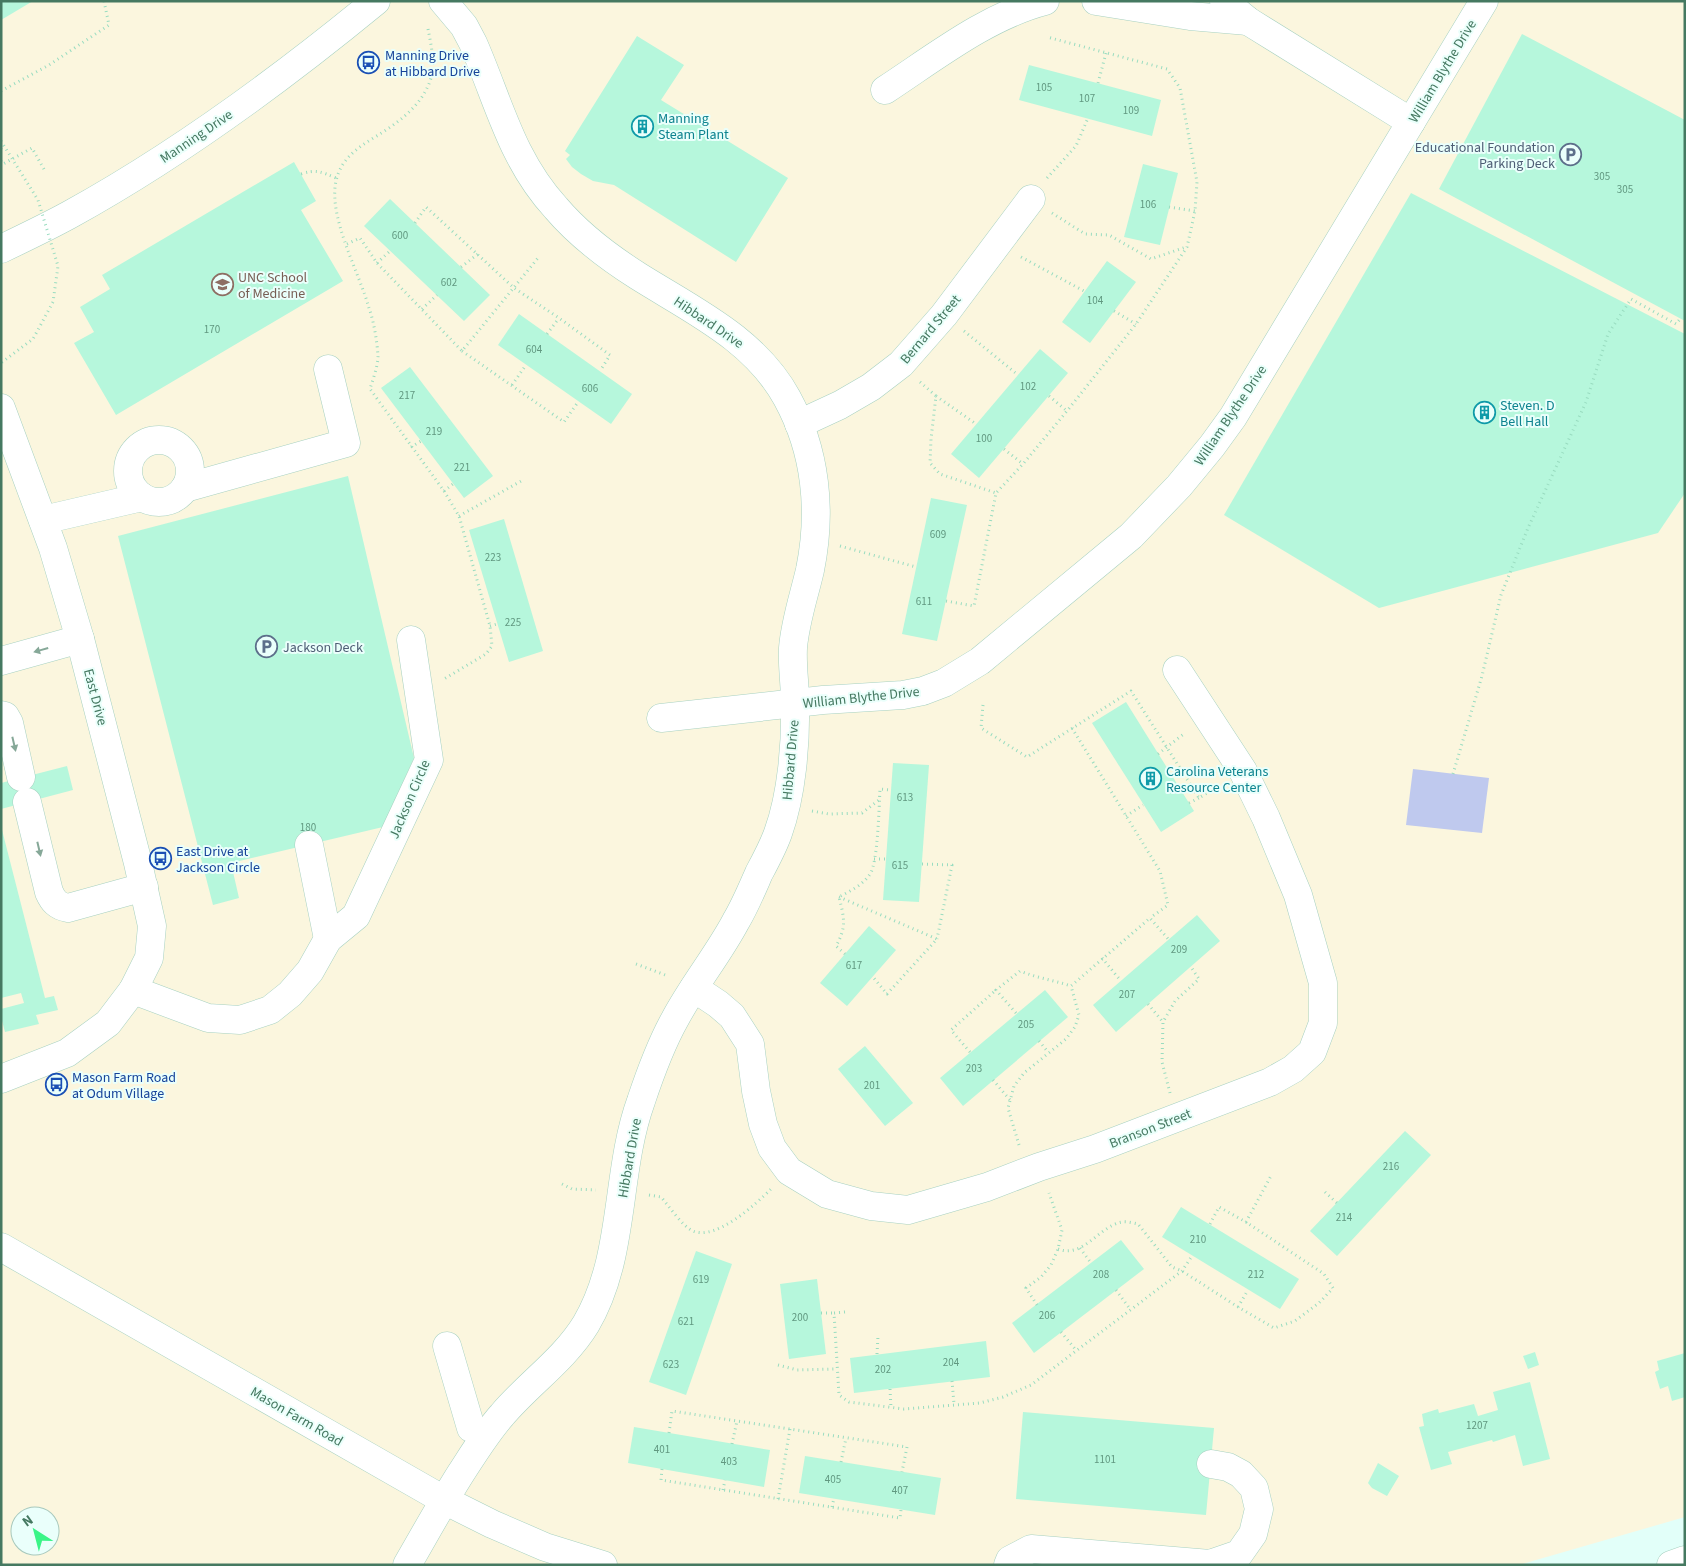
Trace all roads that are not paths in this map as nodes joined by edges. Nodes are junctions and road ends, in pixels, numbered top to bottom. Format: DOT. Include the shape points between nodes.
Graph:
graph roads {
  1 [pos="376,1"];
  2 [pos="443,1"];
  3 [pos="1044,1"];
  4 [pos="1096,1"];
  5 [pos="1224,1"];
  6 [pos="1484,1"];
  7 [pos="1248,21"];
  8 [pos="885,90"];
  9 [pos="1411,122"];
  10 [pos="1031,199"];
  11 [pos="1,249"];
  12 [pos="328,369"];
  13 [pos="1,408"];
  14 [pos="799,424"];
  15 [pos="185,488"];
  16 [pos="142,497"];
  17 [pos="43,520"];
  18 [pos="80,638"];
  19 [pos="411,640"];
  20 [pos="1,661"];
  21 [pos="1177,670"];
  22 [pos="795,704"];
  23 [pos="1,715"];
  24 [pos="661,718"];
  25 [pos="309,844"];
  26 [pos="144,887"];
  27 [pos="328,939"];
  28 [pos="694,988"];
  29 [pos="133,990"];
  30 [pos="1,1079"];
  31 [pos="1,1247"];
  32 [pos="447,1346"];
  33 [pos="471,1428"];
  34 [pos="1211,1464"];
  35 [pos="444,1500"];
  36 [pos="1685,1560"];
  37 [pos="407,1565"];
  38 [pos="603,1565"];
  39 [pos="1008,1565"];
  40 [pos="1670,1565"];
  1 -- 11 [label="street, Manning Drive" via="308,57 227,116 69,215"];
  2 -- 14 [label="street, Hibbard Drive" via="469,33 518,156 556,209 613,259 746,346 777,382"];
  3 -- 8 [label="street" via="982,28"];
  4 -- 7 [label="street" via="1190,16"];
  5 -- 7 [label="street"];
  6 -- 9 [label="street, William Blythe Drive"];
  7 -- 9 [label="street"];
  9 -- 22 [label="street, William Blythe Drive" via="1233,417 1179,486 1131,536 980,661 944,683 903,695"];
  10 -- 14 [label="street, Bernard Street" via="944,315 901,364 871,387"];
  12 -- 15 [label="street" via="346,443"];
  13 -- 17 [label="street, East Drive"];
  14 -- 22 [label="street, Hibbard Drive" via="815,481 817,506 814,542 794,641"];
  15 -- 16 [label="street" via="166,502"];
  15 -- 16 [label="street" via="190,481 191,466 182,448 161,439 137,449 129,462 130,481"];
  16 -- 17 [label="street"];
  17 -- 18 [label="street, East Drive"];
  18 -- 20 [label="street, one-way"];
  18 -- 26 [label="street, East Drive"];
  19 -- 27 [label="street, Jackson Circle" via="429,760 356,916"];
  21 -- 28 [label="street, Branson Street" via="1243,771 1266,818 1298,895 1324,983 1323,1023 1312,1052 1293,1069 1270,1082 987,1187 908,1210 871,1206 826,1194 789,1171 772,1148 763,1124 750,1044 732,1016"];
  22 -- 24 [label="street, William Blythe Drive"];
  22 -- 28 [label="street, Hibbard Drive" via="791,773 778,835 735,923"];
  23 -- 26 [label="street, one-way" via="9,723 52,899 59,906 68,908"];
  25 -- 27 [label="street"];
  26 -- 29 [label="street, East Drive" via="152,926 149,958"];
  27 -- 29 [label="street, Jackson Circle" via="310,971 290,994 270,1010 240,1020 208,1018"];
  28 -- 35 [label="street, Hibbard Drive" via="673,1021 630,1132 609,1268 598,1299 585,1325 566,1350 504,1411 484,1436"];
  29 -- 30 [label="street" via="108,1023 67,1053"];
  31 -- 35 [label="street, Mason Farm Road"];
  32 -- 33 [label="street"];
  34 -- 39 [label="street" via="1228,1467 1241,1474 1254,1488 1259,1509 1257,1518 1253,1534 1239,1554 1210,1564 1031,1549 1010,1560"];
  35 -- 37 [label="street, Hibbard Drive"];
  35 -- 38 [label="street, Mason Farm Road" via="545,1546"];
  36 -- 40 [label="street"];
}
